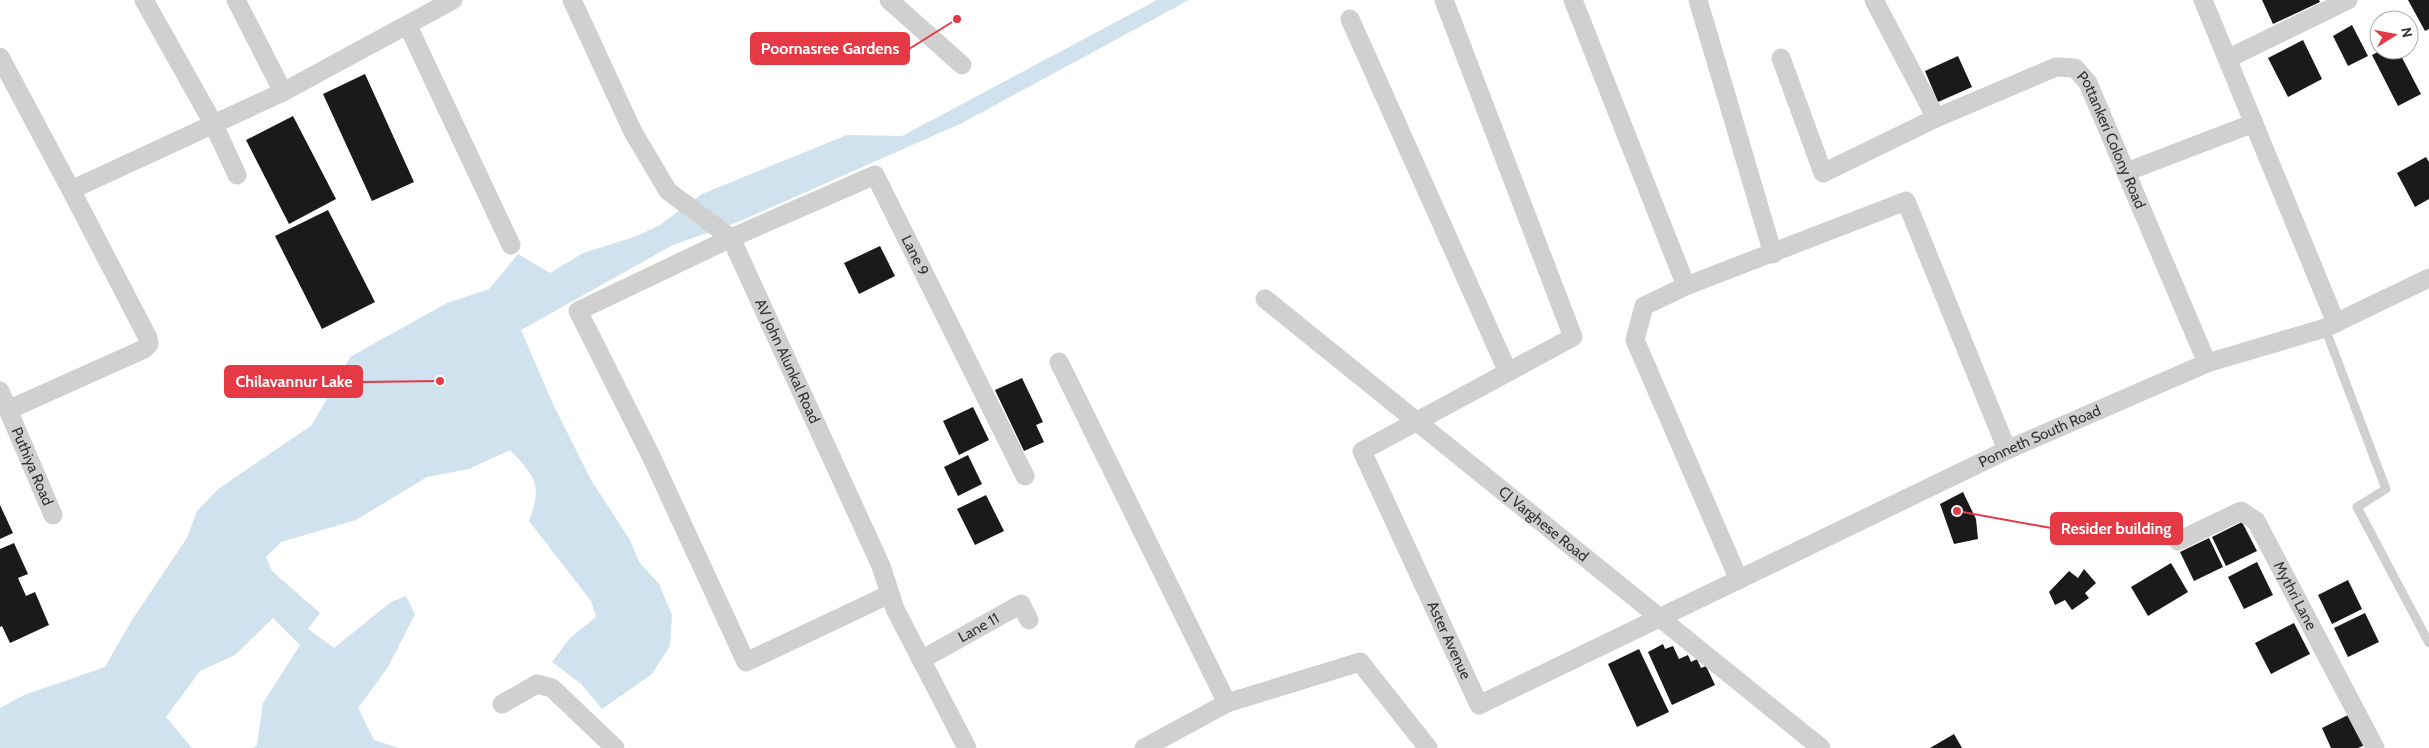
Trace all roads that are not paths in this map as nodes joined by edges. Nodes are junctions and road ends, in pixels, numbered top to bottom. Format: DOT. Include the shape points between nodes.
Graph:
graph roads {
  1 [pos="144,0"];
  2 [pos="236,0"];
  3 [pos="453,0"];
  4 [pos="572,0"];
  5 [pos="889,0"];
  6 [pos="1444,0"];
  7 [pos="1574,0"];
  8 [pos="1698,0"];
  9 [pos="1874,0"];
  10 [pos="2203,0"];
  11 [pos="2348,0"];
  12 [pos="1350,19"];
  13 [pos="408,26"];
  14 [pos="0,57"];
  15 [pos="1781,58"];
  16 [pos="2227,59"];
  17 [pos="962,65"];
  18 [pos="283,92"];
  19 [pos="1936,118"];
  20 [pos="213,123"];
  21 [pos="2254,123"];
  22 [pos="2126,172"];
  23 [pos="237,175"];
  24 [pos="71,190"];
  25 [pos="731,238"];
  26 [pos="511,245"];
  27 [pos="1773,254"];
  28 [pos="2429,278"];
  29 [pos="1686,286"];
  30 [pos="1265,299"];
  31 [pos="2330,326"];
  32 [pos="1059,362"];
  33 [pos="2207,363"];
  34 [pos="1507,370"];
  35 [pos="0,391"];
  36 [pos="8,410"];
  37 [pos="1419,421"];
  38 [pos="2007,450"];
  39 [pos="1025,476"];
  40 [pos="53,515"];
  41 [pos="2178,540"];
  42 [pos="1739,580"];
  43 [pos="890,594"];
  44 [pos="1660,618"];
  45 [pos="1029,620"];
  46 [pos="2429,643"];
  47 [pos="921,660"];
  48 [pos="1259,686"];
  49 [pos="1227,702"];
  50 [pos="502,704"];
  51 [pos="615,748"];
  52 [pos="967,748"];
  53 [pos="1144,748"];
  54 [pos="1428,748"];
  55 [pos="1821,748"];
  56 [pos="2375,748"];
  1 -- 20 [label="street"];
  2 -- 18 [label="street"];
  3 -- 13 [label="street"];
  4 -- 25 [label="street, AV John Alunkal Road" via="633,132 668,191"];
  5 -- 17 [label="street"];
  6 -- 34 [label="street" via="1573,337"];
  7 -- 29 [label="street"];
  8 -- 27 [label="street"];
  9 -- 19 [label="street"];
  10 -- 16 [label="street"];
  11 -- 16 [label="street"];
  12 -- 34 [label="street"];
  13 -- 18 [label="street"];
  13 -- 26 [label="street"];
  14 -- 24 [label="street"];
  15 -- 19 [label="street, Pottankeri Colony Road" via="1823,173"];
  16 -- 21 [label="street"];
  18 -- 20 [label="street"];
  19 -- 22 [label="street, Pottankeri Colony Road" via="2056,66 2075,68 2088,83"];
  20 -- 23 [label="street"];
  20 -- 24 [label="street"];
  21 -- 22 [label="street"];
  21 -- 31 [label="street"];
  22 -- 33 [label="street, Pottankeri Colony Road"];
  24 -- 36 [label="street" via="149,344"];
  25 -- 39 [label="street, Lane 9" via="875,175"];
  25 -- 43 [label="street, AV John Alunkal Road" via="881,566"];
  25 -- 43 [label="street" via="578,311 650,454 746,662"];
  27 -- 29 [label="street"];
  27 -- 38 [label="street" via="1906,201"];
  28 -- 31 [label="street, Ponneth South Road"];
  29 -- 42 [label="street" via="1644,306 1636,340"];
  30 -- 37 [label="street, CJ Varghese Road"];
  31 -- 33 [label="street, Ponneth South Road"];
  31 -- 46 [label="lane" via="2386,489 2357,506"];
  32 -- 49 [label="street"];
  33 -- 38 [label="street, Ponneth South Road"];
  34 -- 37 [label="street"];
  35 -- 36 [label="street, Puthiya Road"];
  36 -- 40 [label="street, Puthiya Road"];
  37 -- 44 [label="street, CJ Varghese Road"];
  37 -- 44 [label="street, Aster Avenue" via="1362,451 1479,704"];
  38 -- 42 [label="street, Ponneth South Road"];
  41 -- 56 [label="street, Mythri Lane" via="2241,511 2256,521"];
  42 -- 44 [label="street, Ponneth South Road"];
  43 -- 47 [label="street, AV John Alunkal Road"];
  44 -- 55 [label="street, CJ Varghese Road"];
  45 -- 47 [label="street, Lane 11" via="1021,604"];
  47 -- 52 [label="street, AV John Alunkal Road"];
  48 -- 49 [label="street"];
  49 -- 53 [label="street"];
  49 -- 54 [label="street" via="1360,662"];
  50 -- 51 [label="street" via="537,684 552,688"];
}
